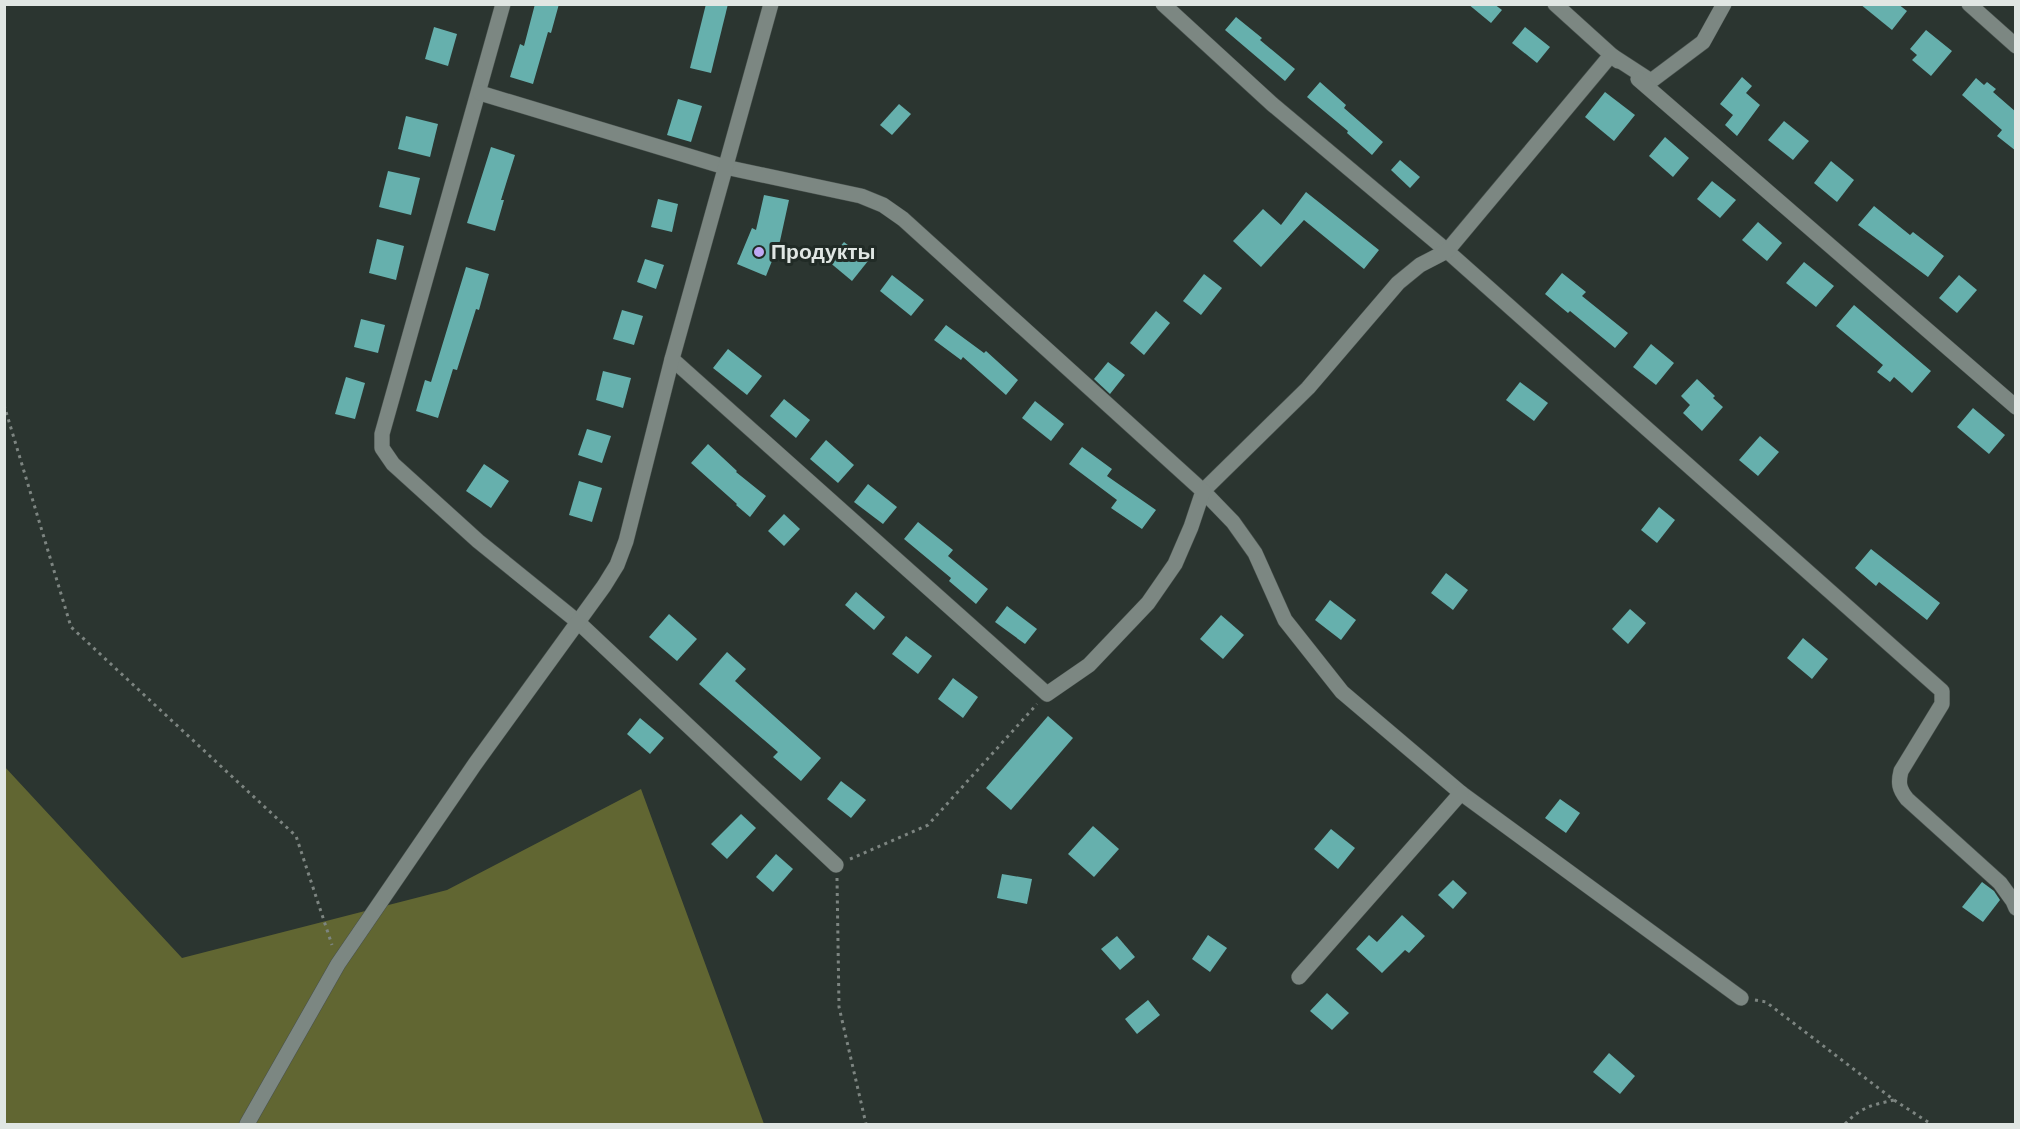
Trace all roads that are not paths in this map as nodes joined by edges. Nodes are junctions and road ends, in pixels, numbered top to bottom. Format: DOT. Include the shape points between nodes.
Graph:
graph roads {
  1 [pos="504,4"];
  2 [pos="771,4"];
  3 [pos="1163,4"];
  4 [pos="1556,4"];
  5 [pos="1724,4"];
  6 [pos="1969,4"];
  7 [pos="2016,46"];
  8 [pos="1611,55"];
  9 [pos="480,93"];
  10 [pos="725,167"];
  11 [pos="1447,251"];
  12 [pos="672,359"];
  13 [pos="2016,407"];
  14 [pos="1203,491"];
  15 [pos="578,622"];
  16 [pos="1461,793"];
  17 [pos="836,865"];
  18 [pos="2016,908"];
  19 [pos="1299,978"];
  20 [pos="1741,998"];
  21 [pos="247,1125"];
  1 -- 9 [label="street"];
  2 -- 10 [label="street"];
  3 -- 11 [label="street" via="1272,104"];
  4 -- 8 [label="street"];
  5 -- 8 [label="street" via="1703,42 1651,81"];
  6 -- 7 [label="street"];
  8 -- 11 [label="street"];
  8 -- 13 [label="street"];
  9 -- 10 [label="street"];
  9 -- 15 [label="street" via="382,434 382,448 393,464 478,541"];
  10 -- 12 [label="street"];
  10 -- 14 [label="street" via="861,196 883,205"];
  11 -- 14 [label="street" via="1420,265 1398,283 1308,388"];
  11 -- 18 [label="street" via="1942,691 1941,704 1902,771 1899,789 2000,883"];
  12 -- 14 [label="street" via="1047,694 1089,665 1148,603 1174,564"];
  12 -- 15 [label="street" via="623,549 617,565"];
  14 -- 16 [label="street" via="1233,522 1255,553 1286,620 1342,692"];
  15 -- 17 [label="street"];
  15 -- 21 [label="street" via="338,964"];
  16 -- 19 [label="street"];
  16 -- 20 [label="street"];
}
